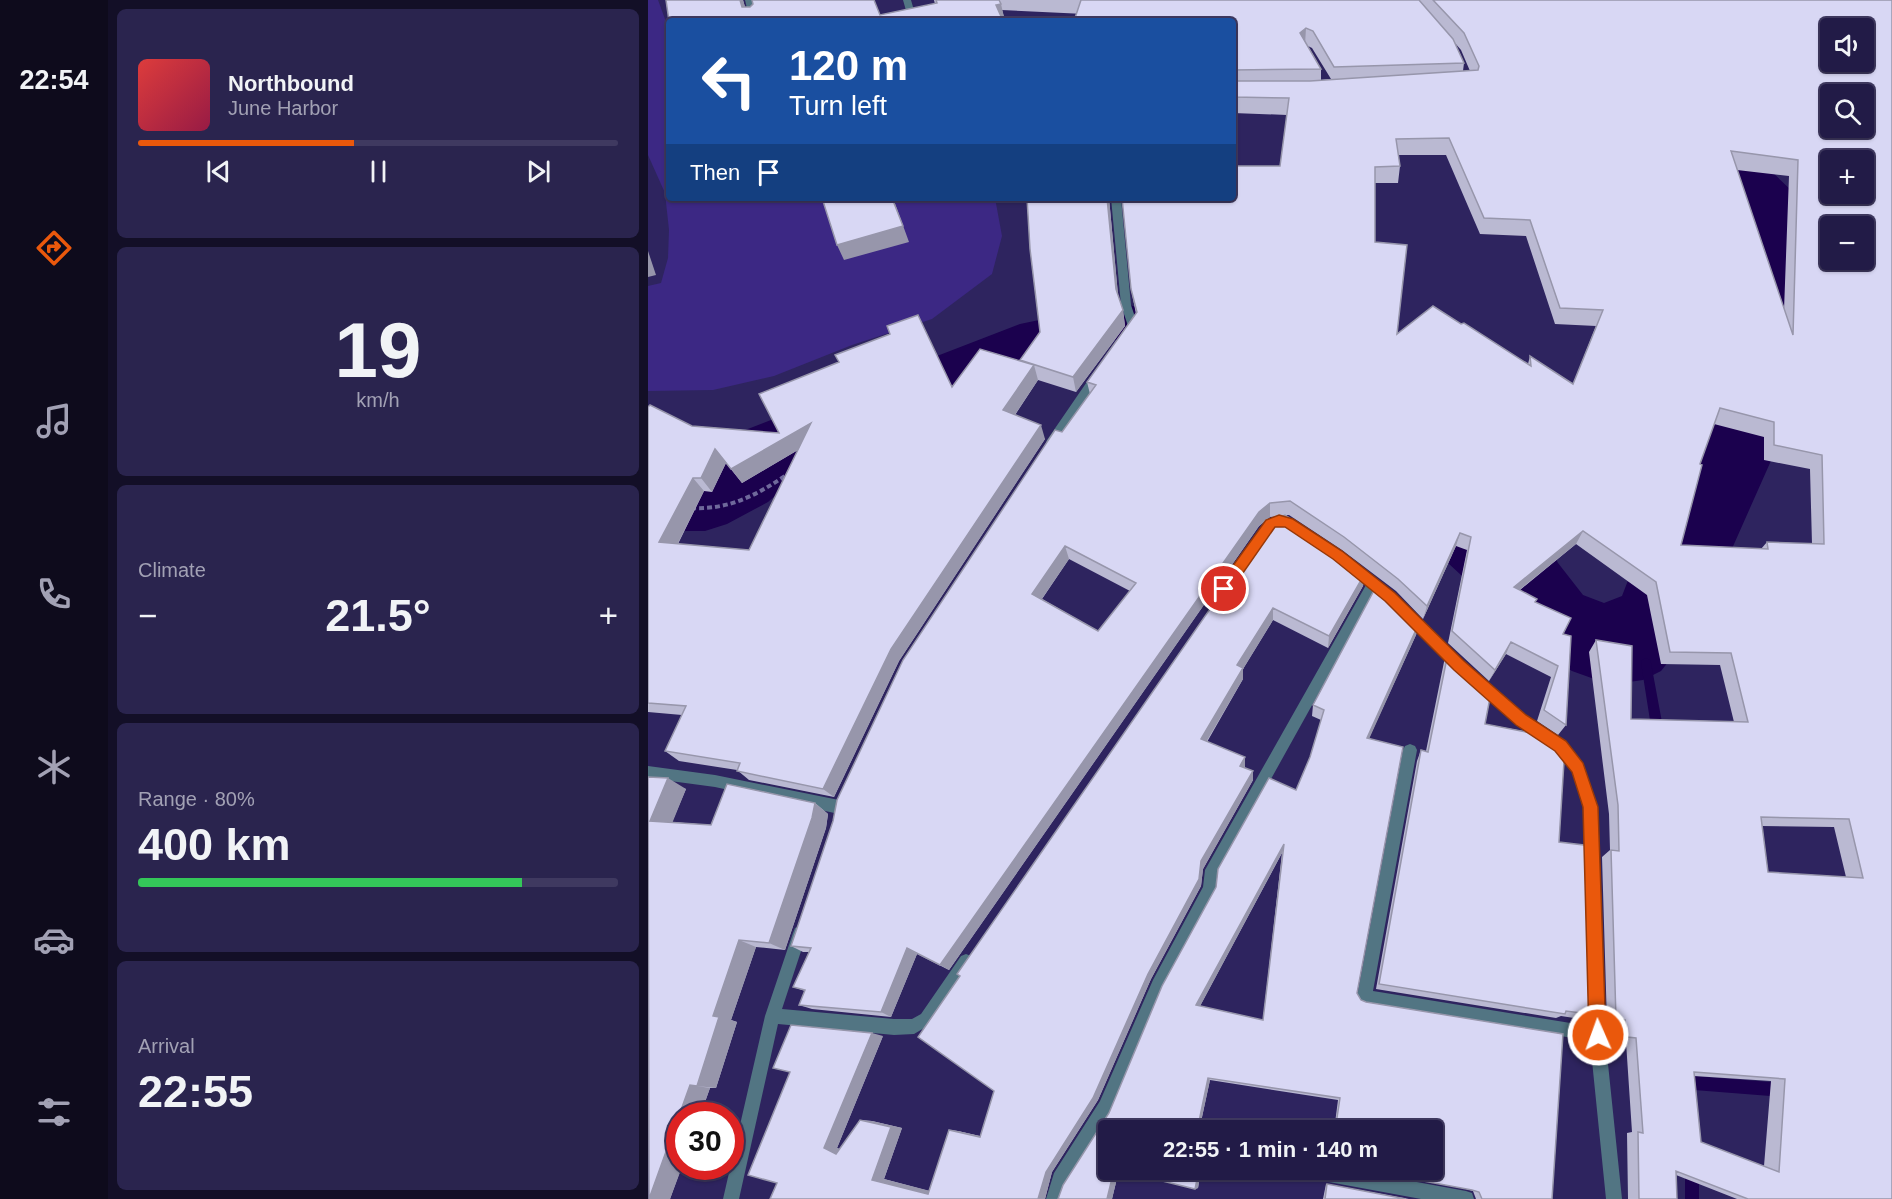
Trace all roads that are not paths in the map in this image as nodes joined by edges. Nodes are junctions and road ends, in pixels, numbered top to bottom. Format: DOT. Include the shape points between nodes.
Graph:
graph roads {
  1 [pos="749,0"];
  2 [pos="907,0"];
  3 [pos="753,18"];
  4 [pos="912,18"];
  5 [pos="1116,201"];
  6 [pos="1119,346"];
  7 [pos="1105,365"];
  8 [pos="1045,453"];
  9 [pos="1338,555"];
  10 [pos="1373,584"];
  11 [pos="1410,750"];
  12 [pos="648,772"];
  13 [pos="840,808"];
  14 [pos="1593,879"];
  15 [pos="805,917"];
  16 [pos="1594,939"];
  17 [pos="973,950"];
  18 [pos="772,1016"];
  19 [pos="1598,1035"];
  20 [pos="1362,1180"];
  21 [pos="731,1199"];
  22 [pos="1054,1199"];
  23 [pos="1466,1199"];
  24 [pos="1614,1199"];
  1 -- 3 [label="street"];
  2 -- 4 [label="street"];
  5 -- 6 [label="street" via="1126,306 1132,326"];
  7 -- 8 [label="street"];
  9 -- 10 [label="street"];
  10 -- 14 [label="street" via="1521,720 1560,746 1578,768 1591,807"];
  10 -- 22 [label="street" via="1210,875 1210,888 1158,985 1106,1107 1060,1179"];
  11 -- 19 [label="street" via="1364,997"];
  12 -- 13 [label="street" via="715,781"];
  15 -- 18 [label="street"];
  16 -- 19 [label="street"];
  17 -- 18 [label="street" via="926,1019 914,1026"];
  18 -- 21 [label="street"];
  19 -- 24 [label="street"];
  20 -- 23 [label="street"];
}
